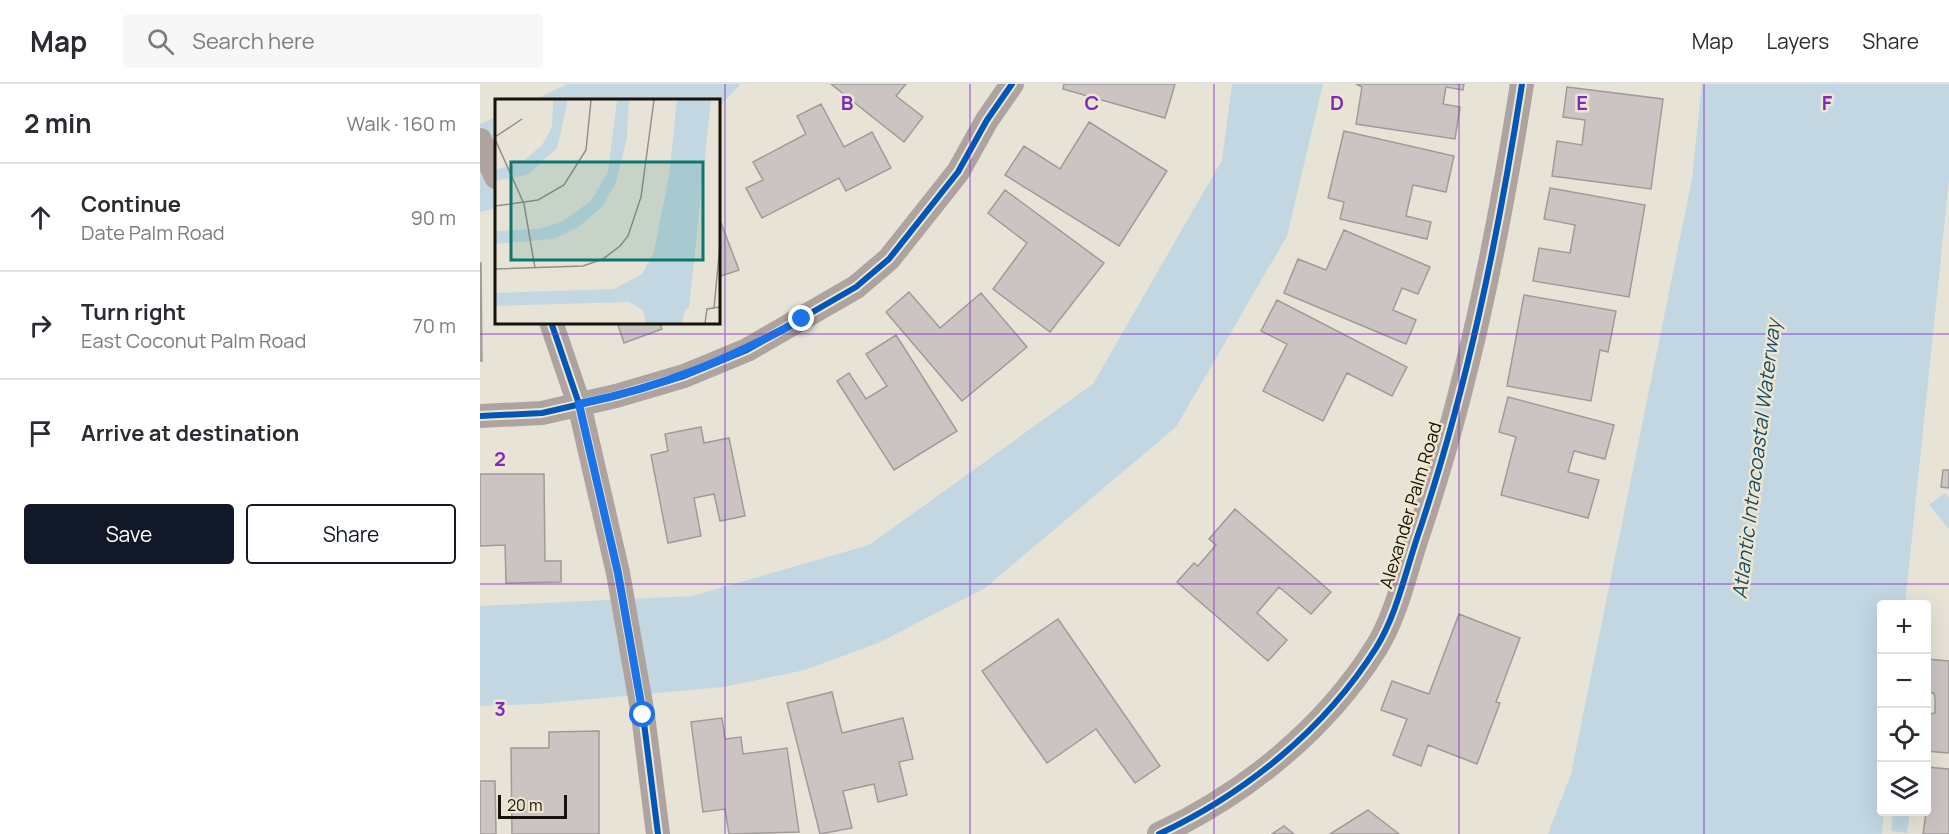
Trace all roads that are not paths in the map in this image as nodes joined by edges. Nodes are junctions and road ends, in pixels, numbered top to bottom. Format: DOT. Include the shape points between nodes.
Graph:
graph roads {
  1 [pos="1012,84"];
  2 [pos="1522,84"];
  3 [pos="480,140"];
  4 [pos="495,175"];
  5 [pos="552,324"];
  6 [pos="579,404"];
  7 [pos="480,416"];
  8 [pos="658,834"];
  9 [pos="1159,834"];
  1 -- 6 [label="street" via="958,172 889,259 856,287 747,350 684,375"];
  2 -- 9 [label="street, Alexander Palm Road" via="1471,350 1430,500 1377,646 1332,705 1271,764 1228,796"];
  3 -- 4 [label="street"];
  5 -- 6 [label="street"];
  6 -- 7 [label="street" via="542,413"];
  6 -- 8 [label="street" via="618,573 643,715"];
}
